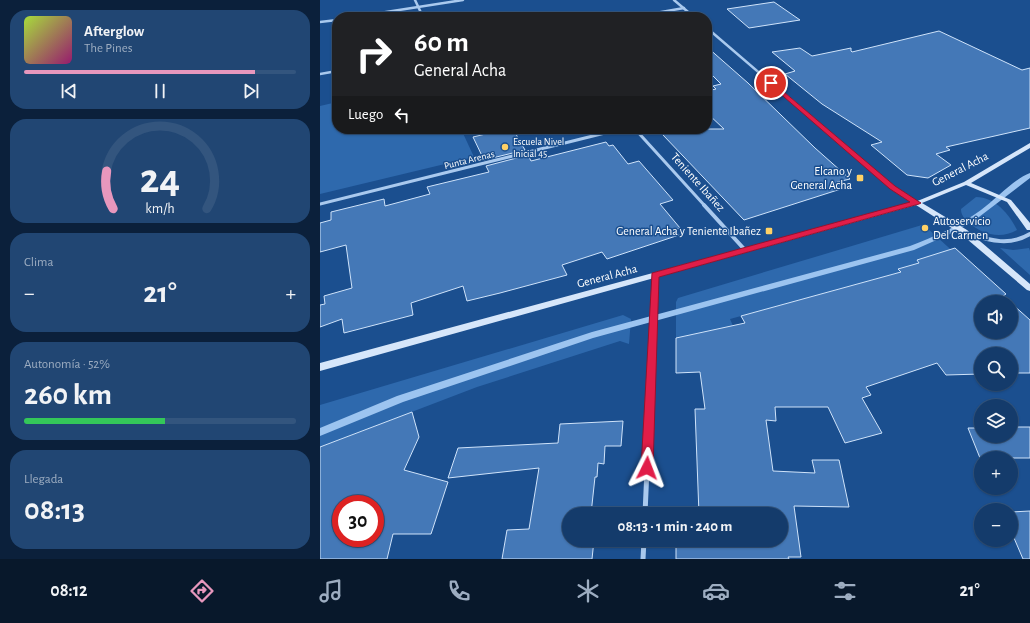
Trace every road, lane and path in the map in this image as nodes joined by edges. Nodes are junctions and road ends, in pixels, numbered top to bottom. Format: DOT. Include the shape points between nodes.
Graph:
graph roads {
  1 [pos="414,0"];
  2 [pos="463,0"];
  3 [pos="674,0"];
  4 [pos="418,7"];
  5 [pos="684,8"];
  6 [pos="386,12"];
  7 [pos="420,12"];
  8 [pos="661,12"];
  9 [pos="688,12"];
  10 [pos="332,21"];
  11 [pos="320,22"];
  12 [pos="712,32"];
  13 [pos="332,72"];
  14 [pos="320,74"];
  15 [pos="601,134"];
  16 [pos="640,134"];
  17 [pos="1030,145"];
  18 [pos="966,183"];
  19 [pos="917,203"];
  20 [pos="320,204"];
  21 [pos="1030,228"];
  22 [pos="964,232"];
  23 [pos="1030,234"];
  24 [pos="745,250"];
  25 [pos="655,276"];
  26 [pos="1030,288"];
  27 [pos="320,367"];
  28 [pos="645,507"];
  29 [pos="644,547"];
  30 [pos="643,559"];
  1 -- 4 [label="street"];
  2 -- 4 [label="street"];
  3 -- 5 [label="street"];
  4 -- 6 [label="street"];
  4 -- 7 [label="street"];
  5 -- 8 [label="street"];
  5 -- 9 [label="street"];
  10 -- 11 [label="street"];
  12 -- 19 [label="street" via="892,187"];
  13 -- 14 [label="street"];
  15 -- 20 [label="street, Punta Arenas"];
  16 -- 24 [label="street, Teniente Ibañez"];
  17 -- 18 [label="main road, General Acha"];
  18 -- 19 [label="main road, General Acha"];
  18 -- 21 [label="main road" via="1011,203"];
  19 -- 22 [label="main road"];
  19 -- 24 [label="main road, General Acha"];
  22 -- 23 [label="street" via="980,238 1005,242 1021,240"];
  22 -- 26 [label="main road"];
  24 -- 25 [label="main road, General Acha"];
  25 -- 27 [label="main road, General Acha"];
  25 -- 28 [label="street"];
  29 -- 30 [label="street"];
}
